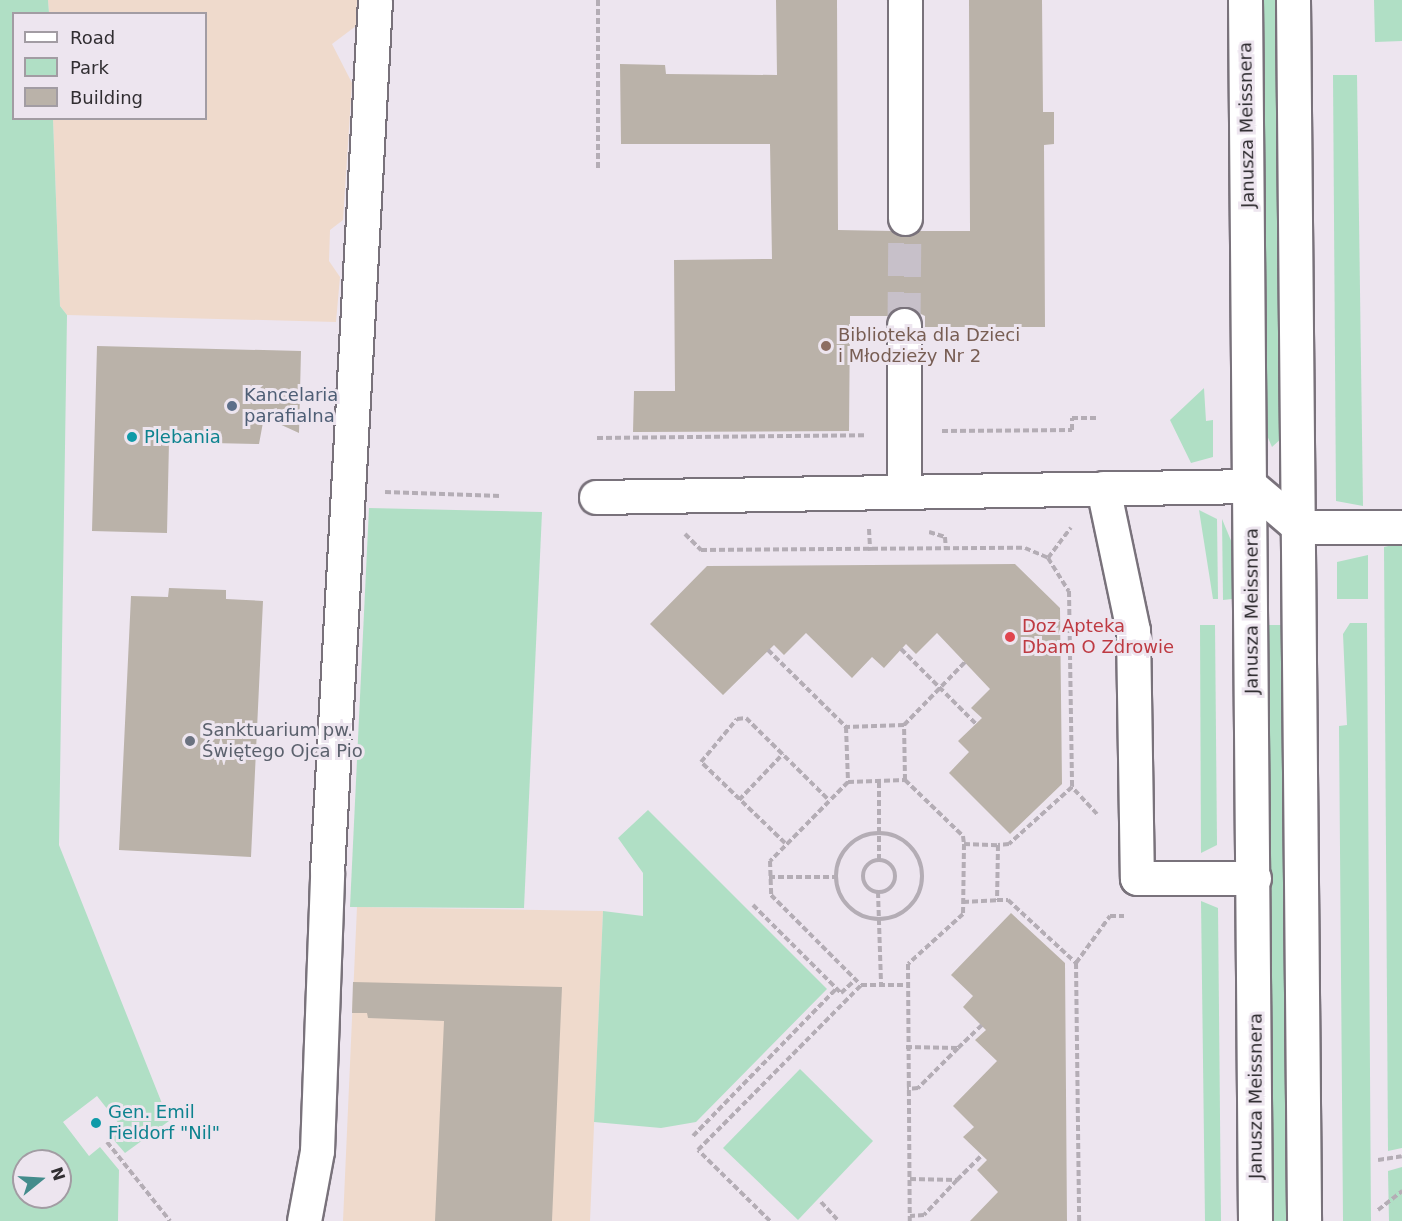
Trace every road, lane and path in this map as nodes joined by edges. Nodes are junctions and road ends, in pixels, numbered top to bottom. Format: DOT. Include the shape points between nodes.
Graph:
graph roads {
  1 [pos="375,0"];
  2 [pos="598,0"];
  3 [pos="904,0"];
  4 [pos="1245,0"];
  5 [pos="1293,0"];
  6 [pos="598,168"];
  7 [pos="905,219"];
  8 [pos="904,326"];
  9 [pos="1098,418"];
  10 [pos="933,431"];
  11 [pos="877,435"];
  12 [pos="597,438"];
  13 [pos="1251,486"];
  14 [pos="1103,488"];
  15 [pos="904,489"];
  16 [pos="347,490"];
  17 [pos="501,496"];
  18 [pos="596,497"];
  19 [pos="1299,527"];
  20 [pos="1402,527"];
  21 [pos="680,529"];
  22 [pos="945,529"];
  23 [pos="869,534"];
  24 [pos="945,537"];
  25 [pos="1062,541"];
  26 [pos="870,551"];
  27 [pos="1048,558"];
  28 [pos="901,649"];
  29 [pos="768,650"];
  30 [pos="966,661"];
  31 [pos="939,687"];
  32 [pos="976,724"];
  33 [pos="904,725"];
  34 [pos="846,727"];
  35 [pos="783,754"];
  36 [pos="905,780"];
  37 [pos="879,781"];
  38 [pos="848,782"];
  39 [pos="1072,787"];
  40 [pos="739,800"];
  41 [pos="829,800"];
  42 [pos="1137,824"];
  43 [pos="879,834"];
  44 [pos="785,843"];
  45 [pos="964,844"];
  46 [pos="998,845"];
  47 [pos="879,860"];
  48 [pos="836,876"];
  49 [pos="769,877"];
  50 [pos="1254,878"];
  51 [pos="878,892"];
  52 [pos="997,900"];
  53 [pos="963,902"];
  54 [pos="753,905"];
  55 [pos="1137,916"];
  56 [pos="879,920"];
  57 [pos="1076,963"];
  58 [pos="856,979"];
  59 [pos="881,984"];
  60 [pos="861,985"];
  61 [pos="906,985"];
  62 [pos="836,989"];
  63 [pos="982,1025"];
  64 [pos="906,1047"];
  65 [pos="958,1048"];
  66 [pos="907,1089"];
  67 [pos="693,1136"];
  68 [pos="107,1142"];
  69 [pos="981,1155"];
  70 [pos="1402,1156"];
  71 [pos="1378,1160"];
  72 [pos="910,1179"];
  73 [pos="957,1180"];
  74 [pos="1402,1191"];
  75 [pos="821,1202"];
  76 [pos="1378,1210"];
  77 [pos="910,1218"];
  78 [pos="170,1221"];
  79 [pos="304,1221"];
  80 [pos="770,1221"];
  81 [pos="839,1221"];
  82 [pos="1079,1221"];
  83 [pos="1255,1221"];
  84 [pos="1304,1221"];
  1 -- 16 [label="street"];
  2 -- 6 [label="path"];
  3 -- 7 [label="street"];
  4 -- 13 [label="street, Janusza Meissnera"];
  5 -- 19 [label="street"];
  8 -- 15 [label="street"];
  9 -- 10 [label="path" via="1071,418 1072,430"];
  11 -- 12 [label="path"];
  13 -- 14 [label="street"];
  13 -- 19 [label="street"];
  13 -- 50 [label="street, Janusza Meissnera"];
  14 -- 15 [label="street"];
  14 -- 42 [label="street" via="1133,630"];
  15 -- 18 [label="street"];
  16 -- 17 [label="path"];
  16 -- 79 [label="street" via="317,1151"];
  19 -- 20 [label="street"];
  19 -- 84 [label="street"];
  21 -- 26 [label="path" via="701,550"];
  22 -- 24 [label="path"];
  23 -- 26 [label="path"];
  25 -- 27 [label="path"];
  26 -- 27 [label="path" via="1025,548"];
  27 -- 39 [label="path" via="1069,591"];
  28 -- 31 [label="path"];
  29 -- 34 [label="path"];
  30 -- 31 [label="path"];
  31 -- 32 [label="path"];
  31 -- 33 [label="path"];
  33 -- 34 [label="path"];
  33 -- 36 [label="path"];
  34 -- 38 [label="path"];
  35 -- 40 [label="path"];
  35 -- 40 [label="path" via="746,718 737,719 701,756"];
  35 -- 41 [label="path"];
  36 -- 37 [label="path"];
  36 -- 45 [label="path" via="963,836"];
  37 -- 38 [label="path"];
  37 -- 43 [label="path"];
  38 -- 41 [label="path"];
  39 -- 42 [label="path" via="1107,824"];
  39 -- 46 [label="path" via="1009,844"];
  40 -- 44 [label="path"];
  41 -- 44 [label="path"];
  42 -- 50 [label="street" via="1137,878"];
  43 -- 47 [label="path"];
  43 -- 48 [label="path" via="852,842 840,855"];
  43 -- 56 [label="path" via="905,841 922,872 921,887 906,911"];
  44 -- 49 [label="path" via="770,861"];
  45 -- 46 [label="path"];
  45 -- 53 [label="path"];
  46 -- 52 [label="path"];
  47 -- 51 [label="path" via="864,874 867,887"];
  47 -- 51 [label="path" via="895,875 891,886"];
  48 -- 49 [label="path"];
  48 -- 56 [label="path" via="838,891 851,909"];
  49 -- 58 [label="path" via="771,895"];
  50 -- 83 [label="street, Janusza Meissnera"];
  51 -- 56 [label="path"];
  52 -- 53 [label="path"];
  52 -- 57 [label="path" via="1008,900"];
  53 -- 61 [label="path" via="963,914 908,964"];
  54 -- 62 [label="path"];
  55 -- 57 [label="path" via="1110,915"];
  56 -- 59 [label="path"];
  57 -- 82 [label="path"];
  58 -- 60 [label="path"];
  58 -- 62 [label="path" via="841,993"];
  59 -- 60 [label="path"];
  59 -- 61 [label="path"];
  60 -- 80 [label="path" via="698,1150"];
  61 -- 64 [label="path"];
  62 -- 67 [label="path"];
  63 -- 65 [label="path"];
  64 -- 65 [label="path"];
  64 -- 66 [label="path"];
  65 -- 66 [label="path" via="918,1088"];
  66 -- 72 [label="path"];
  68 -- 78 [label="path"];
  69 -- 73 [label="path"];
  70 -- 71 [label="path"];
  72 -- 73 [label="path"];
  72 -- 77 [label="path"];
  73 -- 77 [label="path" via="924,1215"];
  74 -- 76 [label="path"];
  75 -- 81 [label="path"];
}
